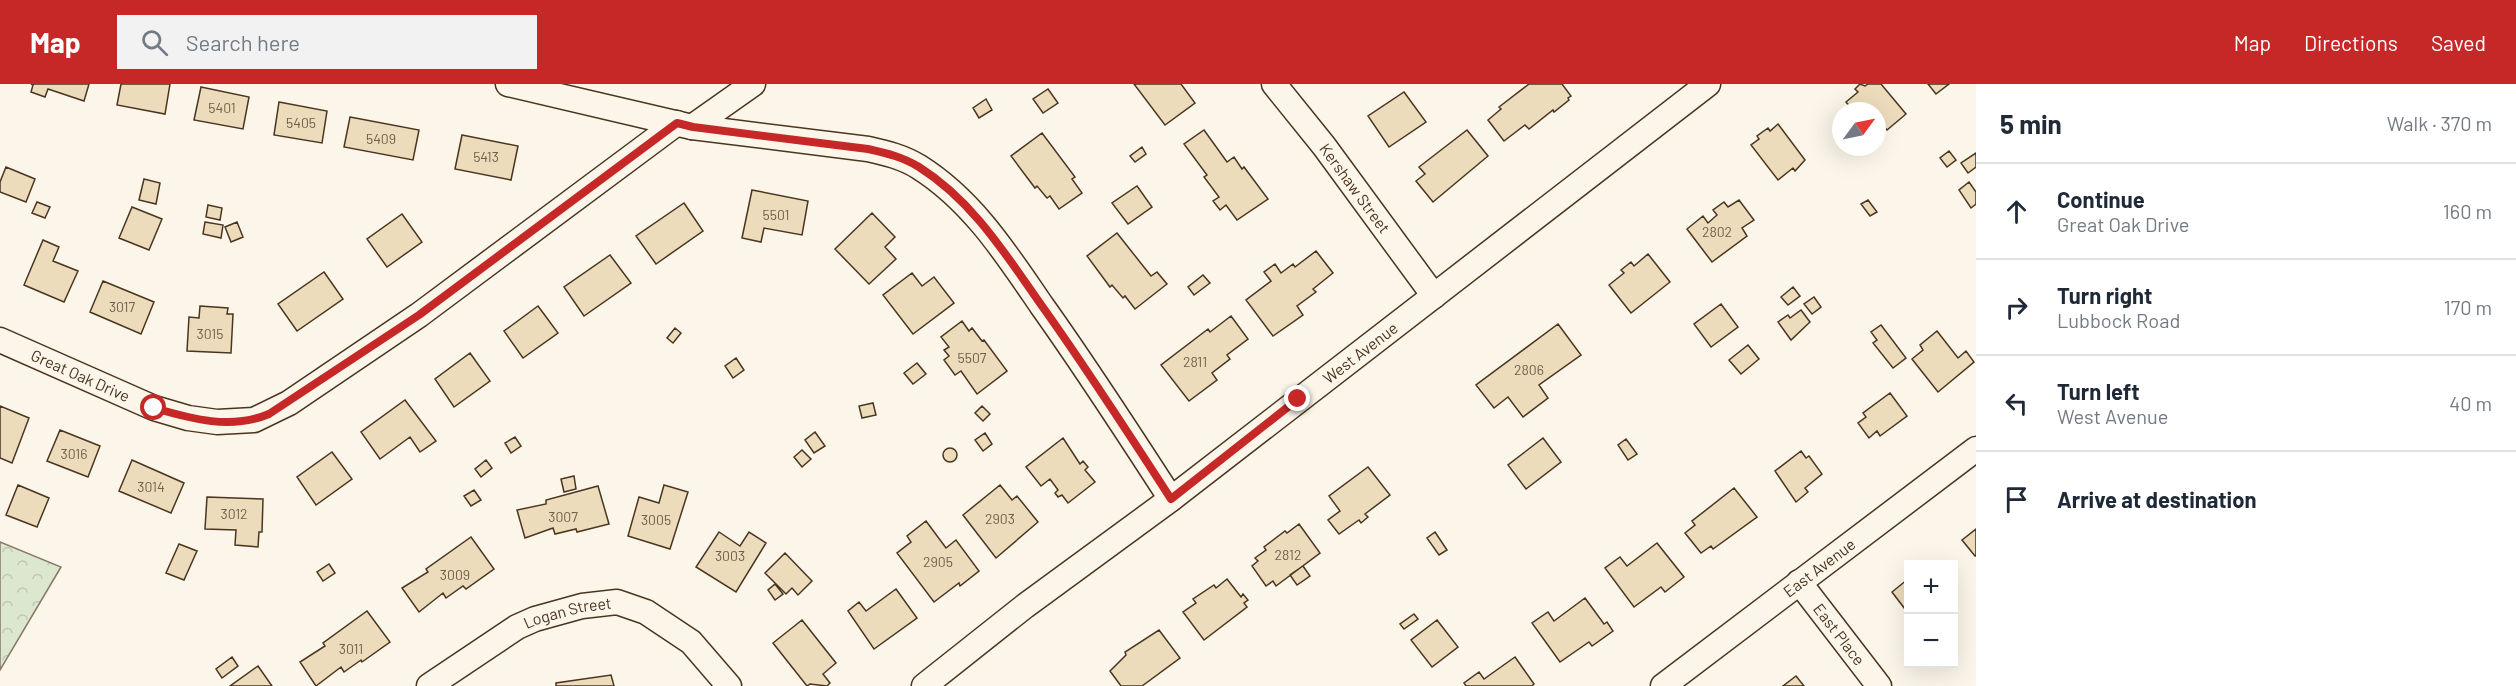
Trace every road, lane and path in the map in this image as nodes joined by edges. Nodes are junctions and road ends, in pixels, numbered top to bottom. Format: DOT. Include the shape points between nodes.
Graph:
graph roads {
  1 [pos="508,84"];
  2 [pos="753,84"];
  3 [pos="1274,84"];
  4 [pos="1708,84"];
  5 [pos="685,125"];
  6 [pos="1434,296"];
  7 [pos="0,340"];
  8 [pos="1976,450"];
  9 [pos="1171,499"];
  10 [pos="1799,582"];
  11 [pos="429,686"];
  12 [pos="729,686"];
  13 [pos="924,686"];
  14 [pos="1663,686"];
  15 [pos="1879,686"];
  1 -- 5 [label="street"];
  2 -- 5 [label="street, Great Oak Drive"];
  3 -- 6 [label="street, Kershaw Street"];
  4 -- 6 [label="street, West Avenue"];
  5 -- 7 [label="street, Great Oak Drive" via="419,315 289,403 254,420 217,422 154,408"];
  5 -- 9 [label="street" via="868,149 908,160 928,174 988,229"];
  6 -- 9 [label="street, West Avenue"];
  8 -- 10 [label="street, East Avenue"];
  9 -- 13 [label="street, West Avenue"];
  10 -- 14 [label="street, East Avenue"];
  10 -- 15 [label="street, East Place"];
  11 -- 12 [label="street, Logan Street" via="517,627 582,606 617,602 646,612 691,642"];
}
